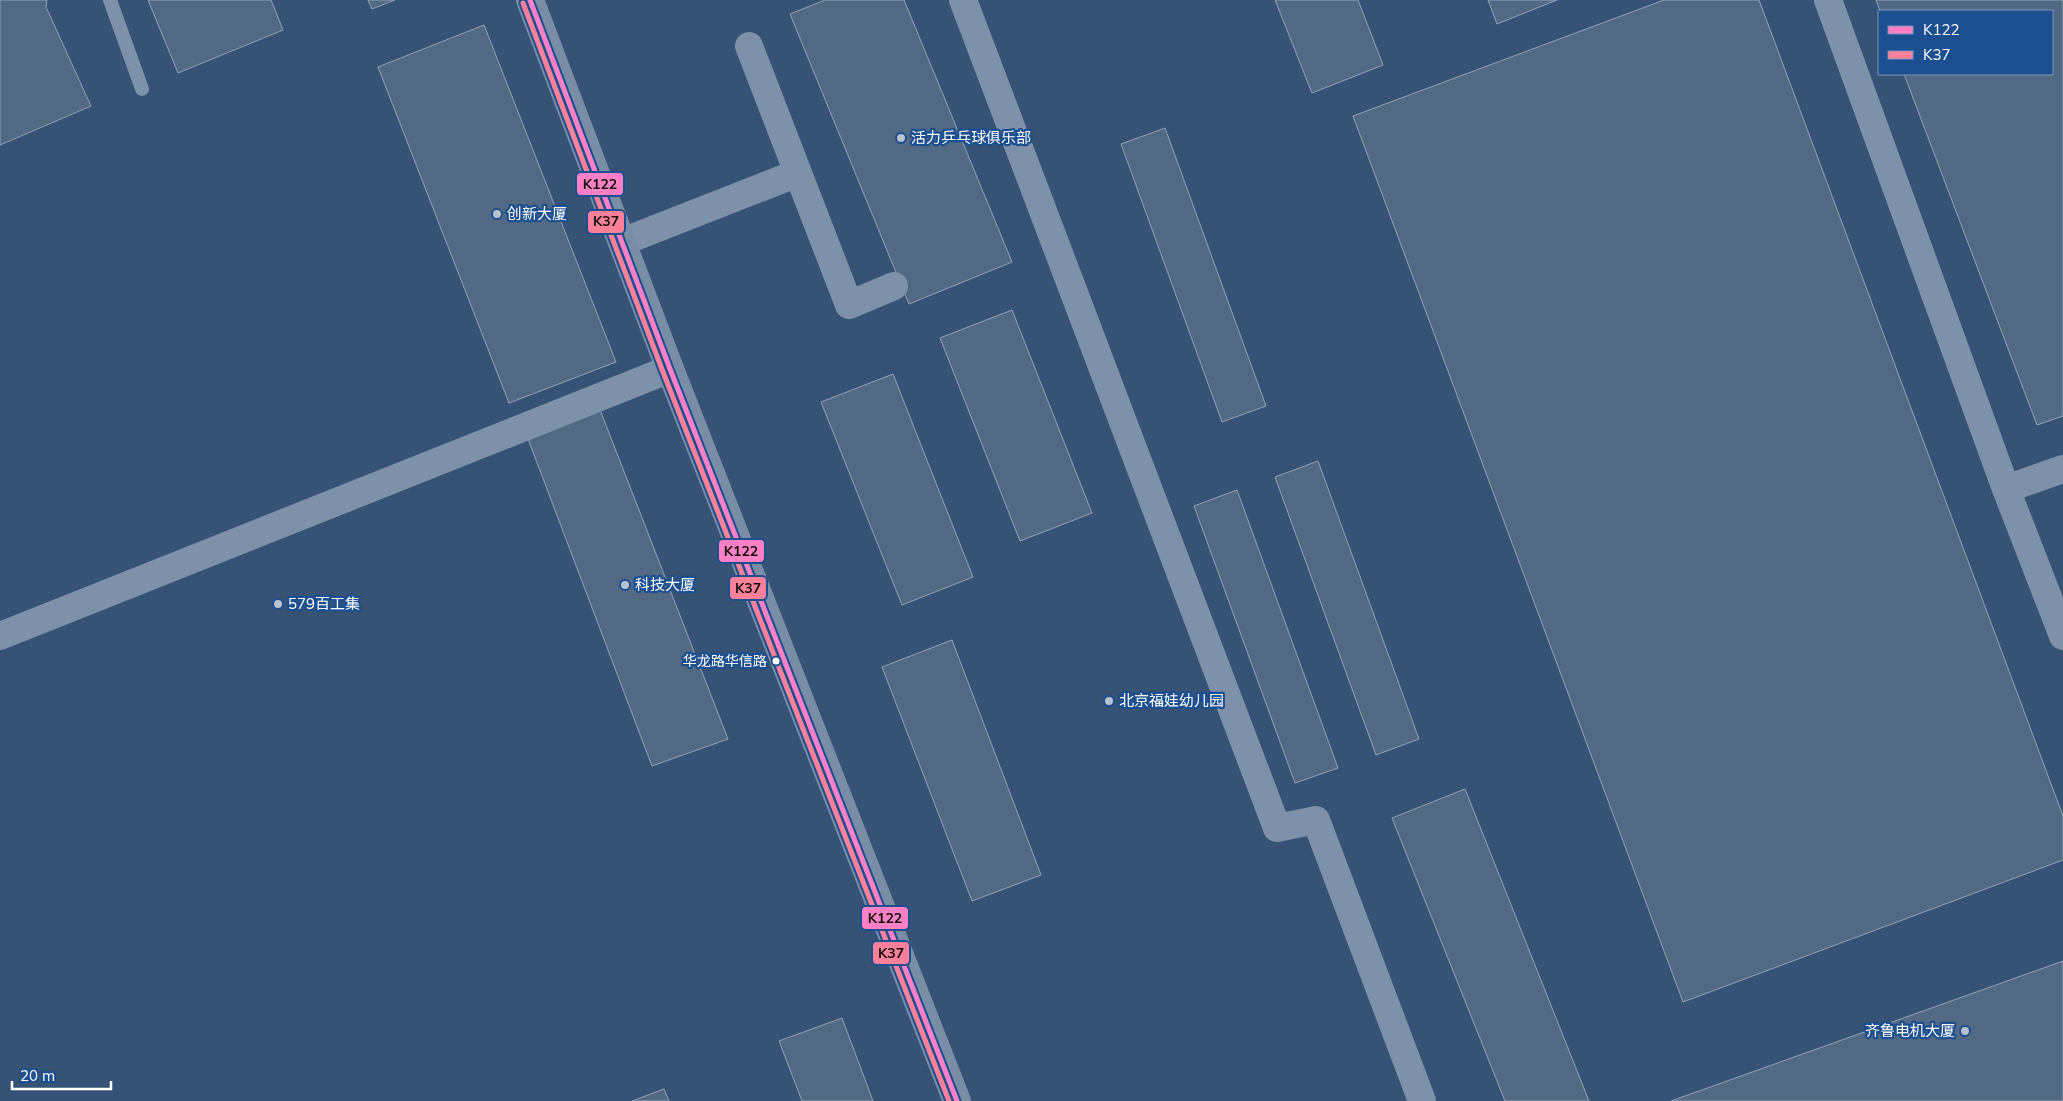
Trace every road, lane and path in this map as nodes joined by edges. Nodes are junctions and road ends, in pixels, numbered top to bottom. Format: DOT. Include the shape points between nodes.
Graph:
graph roads {
  1 [pos="110,0"];
  2 [pos="963,0"];
  3 [pos="1828,0"];
  4 [pos="535,1"];
  5 [pos="749,46"];
  6 [pos="142,89"];
  7 [pos="798,173"];
  8 [pos="622,242"];
  9 [pos="894,286"];
  10 [pos="670,369"];
  11 [pos="2063,469"];
  12 [pos="2006,489"];
  13 [pos="0,636"];
  14 [pos="2063,636"];
  15 [pos="957,1101"];
  16 [pos="1422,1101"];
  1 -- 6 [label="lane"];
  2 -- 16 [label="street" via="1277,828 1316,820"];
  3 -- 12 [label="street"];
  4 -- 8 [label="main road"];
  5 -- 7 [label="street"];
  7 -- 8 [label="street"];
  7 -- 9 [label="street" via="849,305"];
  8 -- 10 [label="main road"];
  10 -- 13 [label="street"];
  10 -- 15 [label="main road"];
  11 -- 12 [label="street"];
  12 -- 14 [label="street"];
}
